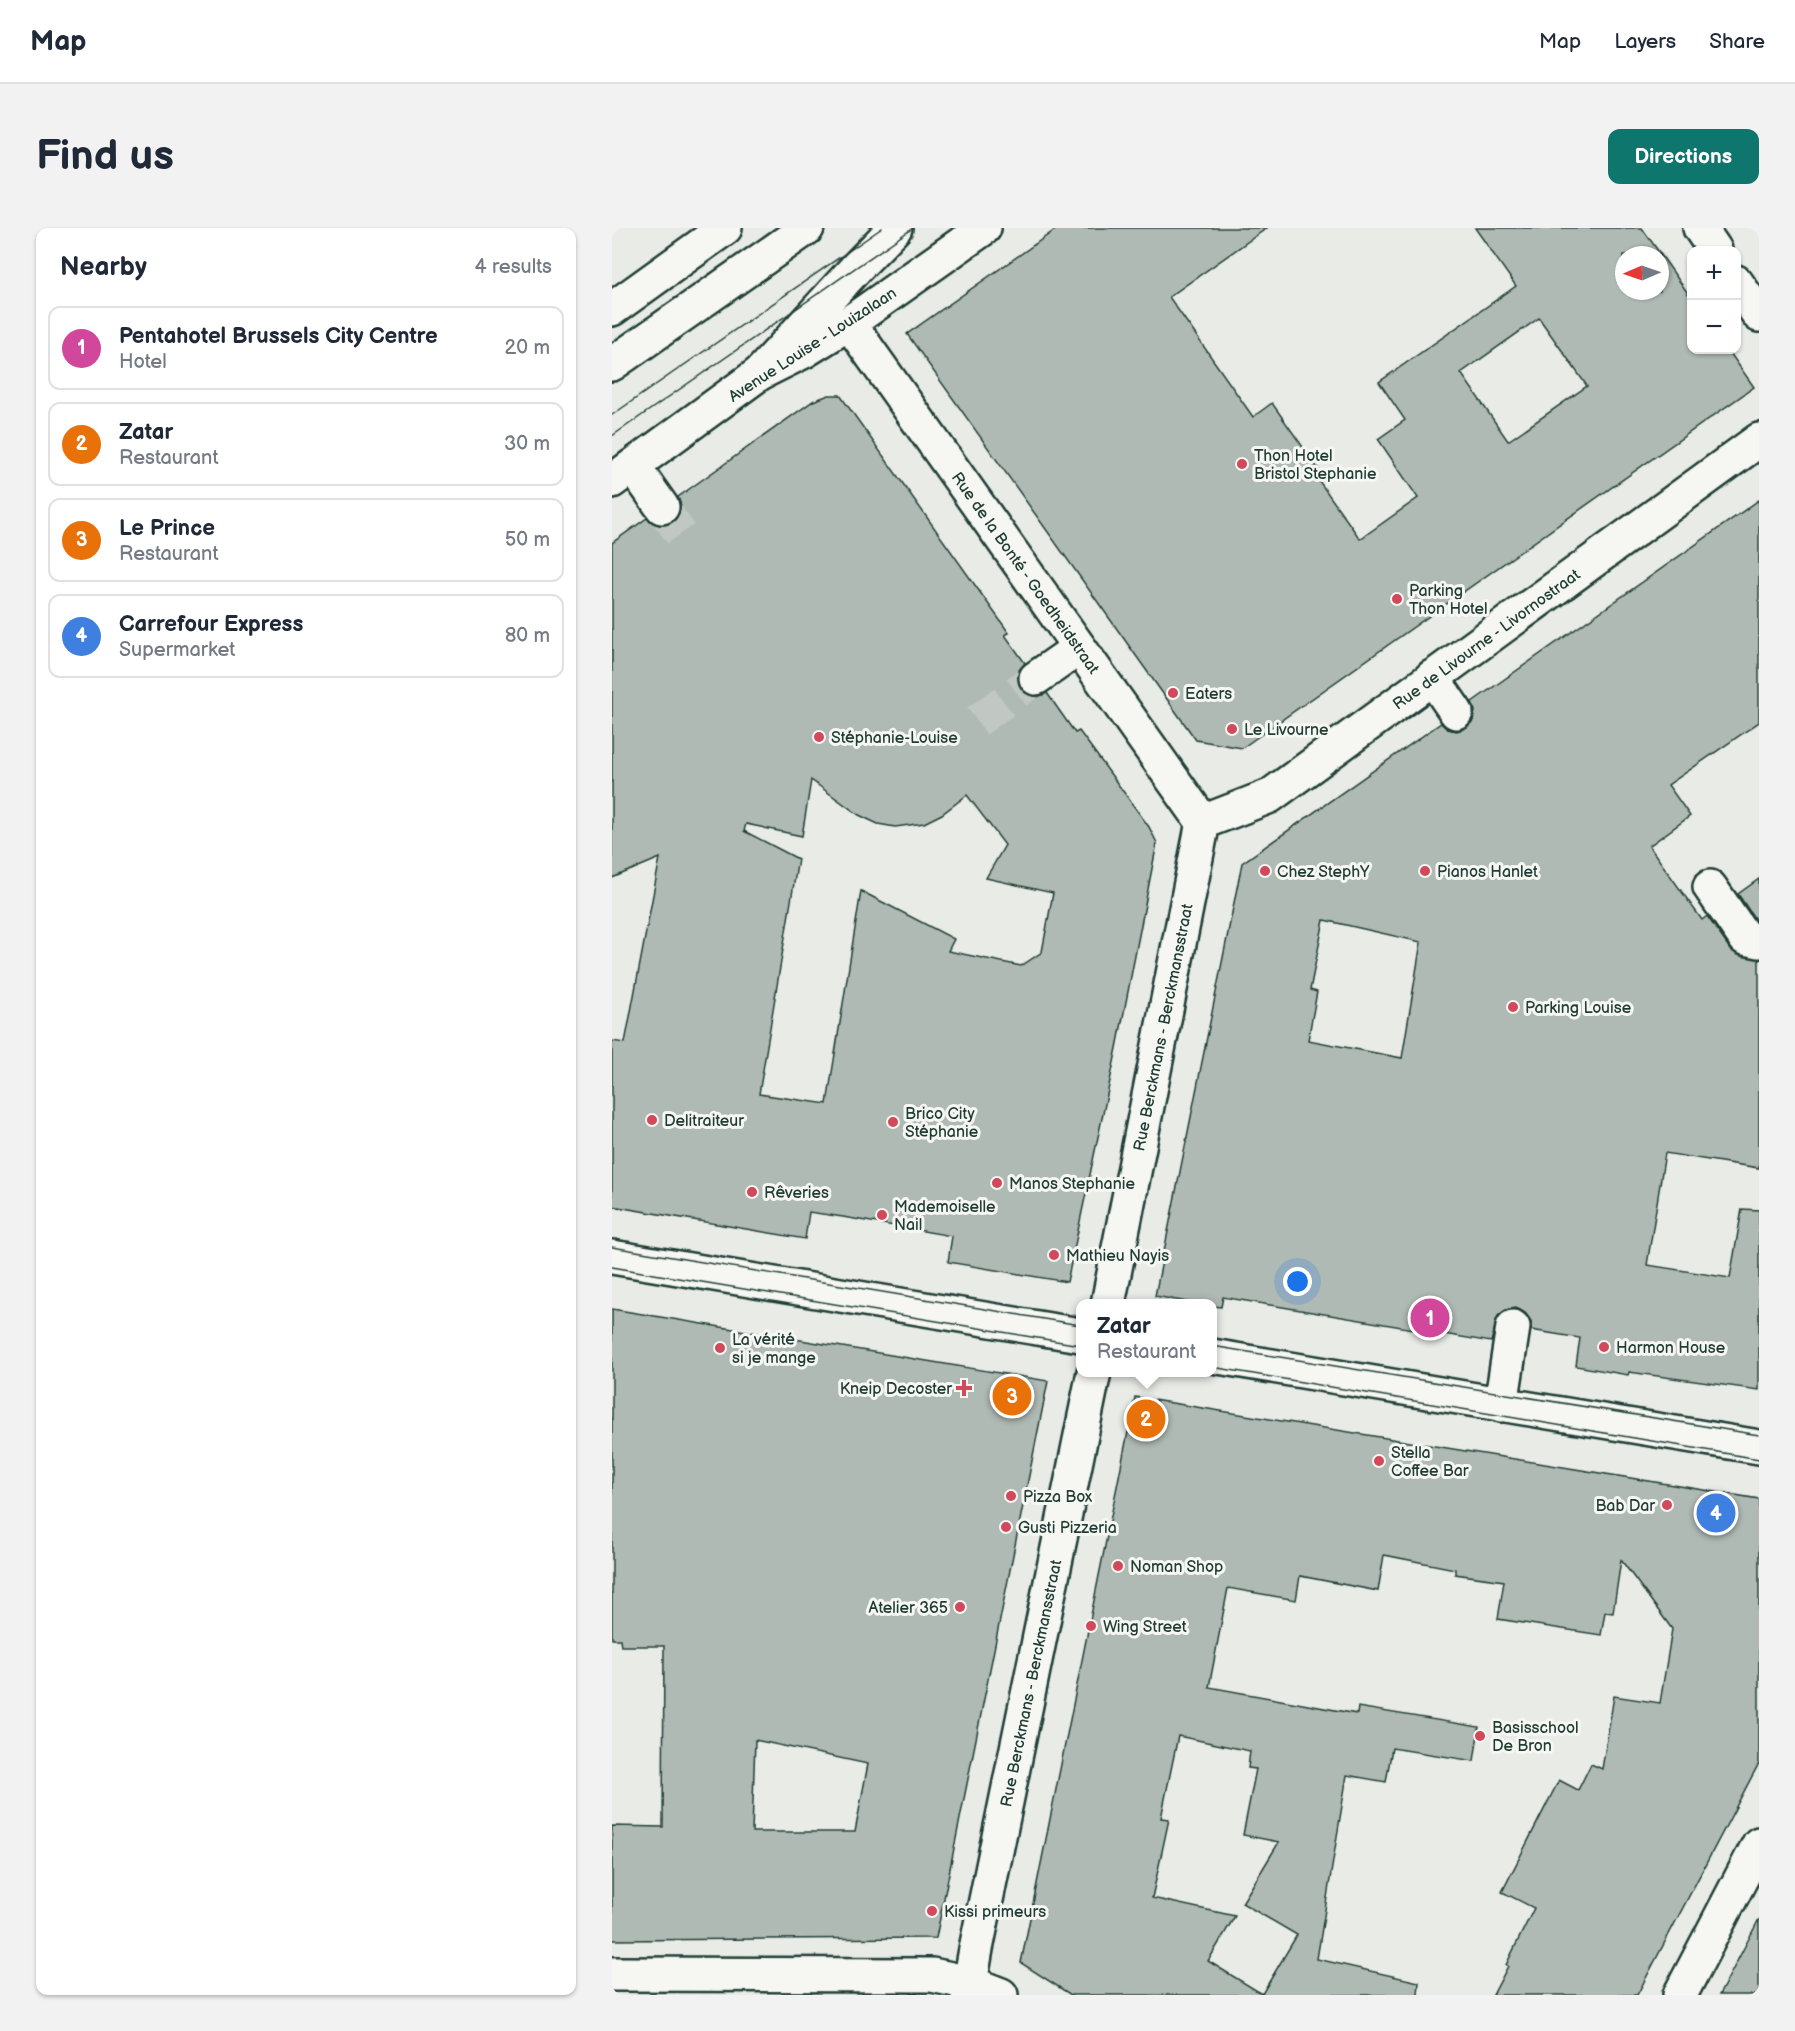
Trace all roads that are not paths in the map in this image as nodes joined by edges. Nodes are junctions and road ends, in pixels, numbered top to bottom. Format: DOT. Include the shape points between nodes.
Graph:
graph roads {
  1 [pos="725,228"];
  2 [pos="807,228"];
  3 [pos="895,228"];
  4 [pos="984,228"];
  5 [pos="1700,228"];
  6 [pos="1712,246"];
  7 [pos="1741,288"];
  8 [pos="612,309"];
  9 [pos="1759,315"];
  10 [pos="849,322"];
  11 [pos="612,364"];
  12 [pos="760,373"];
  13 [pos="1759,440"];
  14 [pos="623,474"];
  15 [pos="662,507"];
  16 [pos="1079,648"];
  17 [pos="1432,677"];
  18 [pos="1036,678"];
  19 [pos="1456,712"];
  20 [pos="1203,822"];
  21 [pos="1710,887"];
  22 [pos="1759,941"];
  23 [pos="612,1257"];
  24 [pos="1109,1299"];
  25 [pos="1513,1327"];
  26 [pos="1076,1334"];
  27 [pos="1217,1357"];
  28 [pos="1093,1377"];
  29 [pos="1501,1405"];
  30 [pos="1759,1447"];
  31 [pos="1759,1844"];
  32 [pos="612,1974"];
  33 [pos="969,1989"];
  34 [pos="1001,1995"];
  35 [pos="1680,1995"];
  1 -- 8 [label="main road"];
  2 -- 11 [label="main road"];
  3 -- 12 [label="main road"];
  4 -- 10 [label="main road, Avenue Louise - Louizalaan"];
  5 -- 6 [label="main road"];
  7 -- 9 [label="main road"];
  10 -- 12 [label="main road, Avenue Louise - Louizalaan"];
  10 -- 16 [label="main road, Rue de la Bonté - Goedheidstraat"];
  12 -- 14 [label="main road, Avenue Louise - Louizalaan"];
  13 -- 17 [label="main road, Rue de Livourne - Livornostraat"];
  14 -- 15 [label="main road"];
  16 -- 18 [label="main road"];
  16 -- 20 [label="main road, Rue de la Bonté - Goedheidstraat"];
  17 -- 19 [label="main road"];
  17 -- 20 [label="main road, Rue de Livourne - Livornostraat" via="1270,796"];
  20 -- 24 [label="main road, Rue Berckmans - Berckmansstraat"];
  21 -- 22 [label="main road" via="1745,938"];
  23 -- 26 [label="main road"];
  25 -- 29 [label="main road"];
  27 -- 29 [label="main road"];
  28 -- 33 [label="main road, Rue Berckmans - Berckmansstraat"];
  29 -- 30 [label="main road"];
  31 -- 35 [label="main road"];
  32 -- 33 [label="main road" via="932,1975"];
  33 -- 34 [label="main road"];
}
